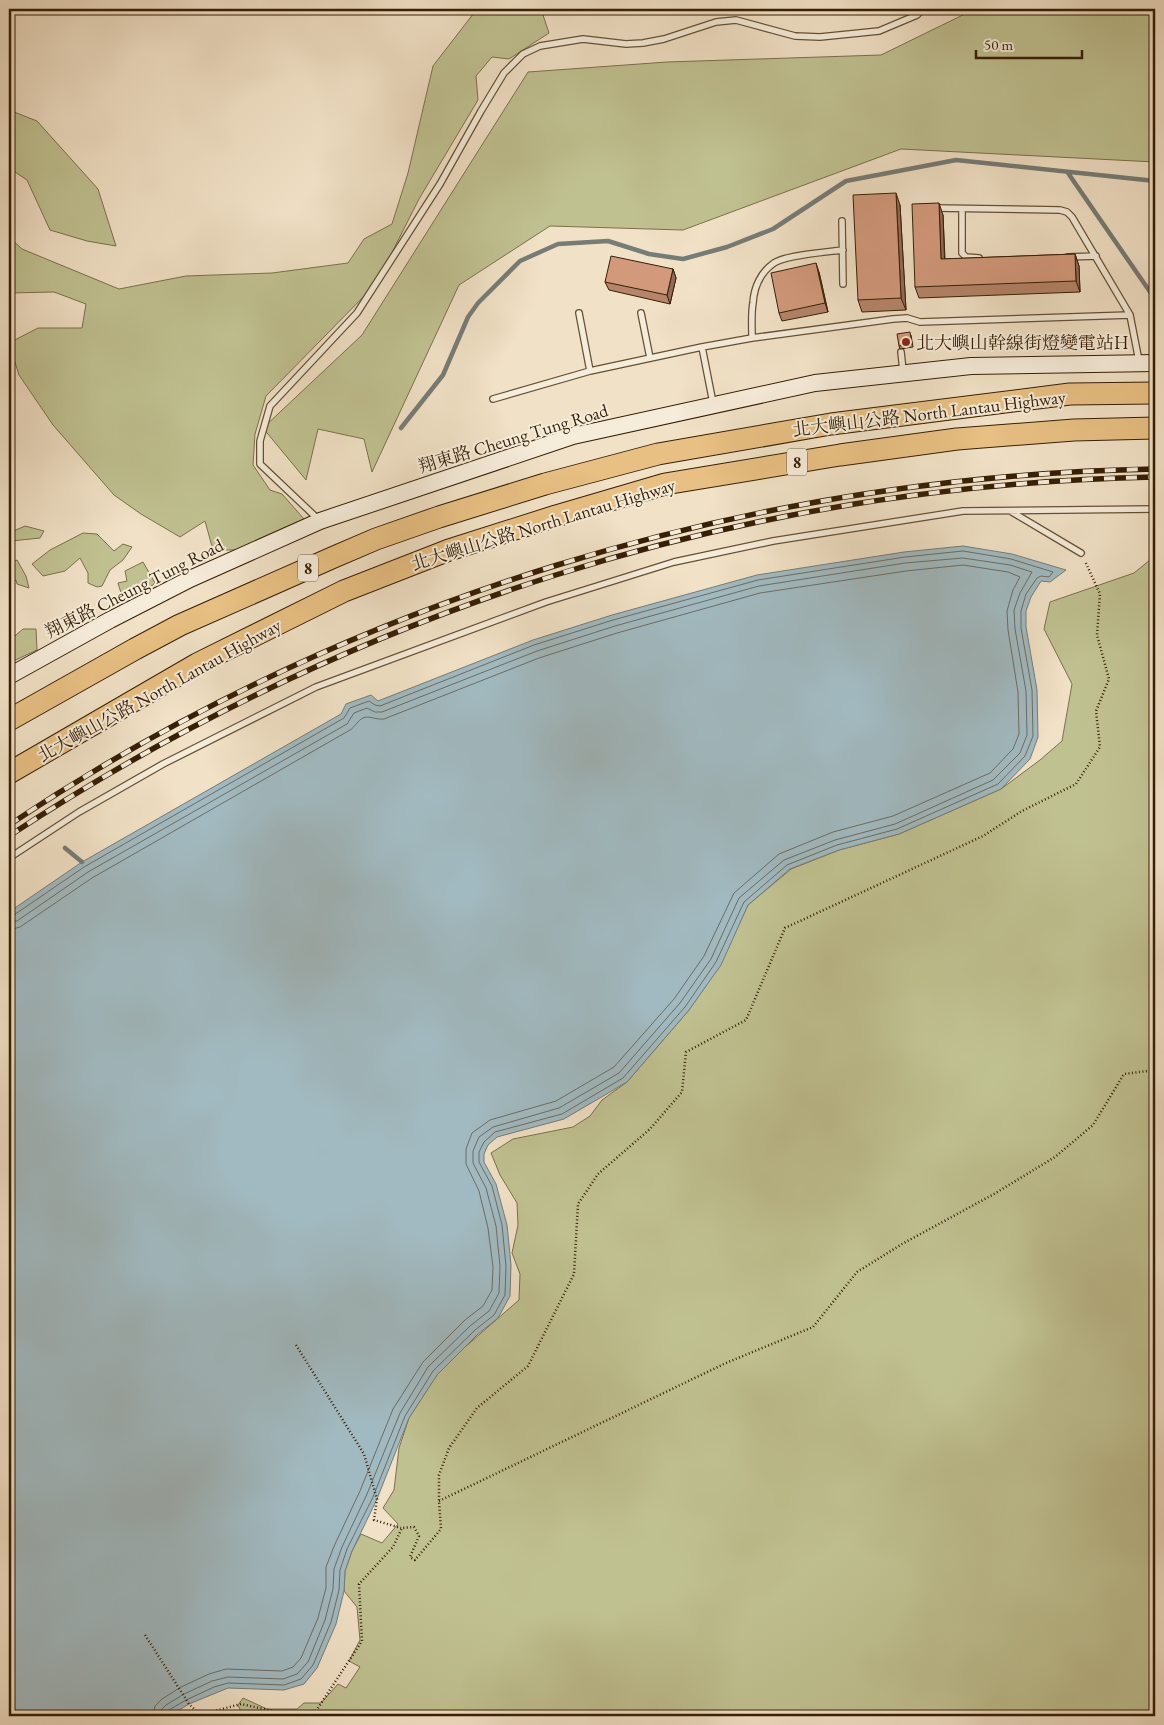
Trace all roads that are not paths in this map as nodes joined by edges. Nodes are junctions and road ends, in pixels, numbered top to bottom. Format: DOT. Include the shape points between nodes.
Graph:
graph roads {
  1 [pos="922,9"];
  2 [pos="924,208"];
  3 [pos="962,209"];
  4 [pos="842,221"];
  5 [pos="843,250"];
  6 [pos="1096,256"];
  7 [pos="1058,257"];
  8 [pos="982,258"];
  9 [pos="843,284"];
  10 [pos="579,313"];
  11 [pos="641,314"];
  12 [pos="1130,316"];
  13 [pos="752,338"];
  14 [pos="702,348"];
  15 [pos="901,352"];
  16 [pos="650,358"];
  17 [pos="1147,363"];
  18 [pos="590,371"];
  19 [pos="903,374"];
  20 [pos="1155,393"];
  21 [pos="492,399"];
  22 [pos="713,406"];
  23 [pos="1155,428"];
  24 [pos="1155,509"];
  25 [pos="1010,511"];
  26 [pos="320,521"];
  27 [pos="1081,553"];
  28 [pos="9,676"];
  29 [pos="9,720"];
  30 [pos="9,774"];
  31 [pos="9,858"];
  1 -- 26 [label="lane" via="917,15 879,31 795,36 736,20 716,22 643,43 583,39 540,46 523,54 504,73 440,184 357,313 270,406 260,441 260,464"];
  2 -- 3 [label="lane"];
  3 -- 6 [label="lane" via="1067,212"];
  3 -- 8 [label="lane" via="962,253 966,257"];
  4 -- 5 [label="lane"];
  5 -- 9 [label="lane"];
  5 -- 13 [label="lane" via="790,258 775,262 768,268 755,290"];
  6 -- 7 [label="lane"];
  6 -- 12 [label="lane"];
  10 -- 18 [label="lane"];
  11 -- 16 [label="lane"];
  12 -- 13 [label="lane" via="920,322 907,318"];
  12 -- 17 [label="lane"];
  13 -- 14 [label="lane"];
  14 -- 16 [label="lane"];
  14 -- 22 [label="lane"];
  15 -- 19 [label="lane"];
  16 -- 18 [label="lane"];
  17 -- 19 [label="main road, 翔東路 Cheung Tung Road" via="971,366"];
  18 -- 21 [label="lane"];
  19 -- 22 [label="main road, 翔東路 Cheung Tung Road" via="816,383"];
  20 -- 29 [label="highway, 北大嶼山公路 North Lantau Highway / 8" via="1070,394 831,424 658,454 545,484 439,517 334,557 180,625"];
  22 -- 26 [label="main road, 翔東路 Cheung Tung Road" via="574,436"];
  23 -- 30 [label="highway, 北大嶼山公路 North Lantau Highway / 8" via="957,439 840,455 665,484 556,516 449,550 344,591 197,664"];
  24 -- 25 [label="lane"];
  25 -- 27 [label="lane"];
  25 -- 31 [label="lane" via="964,511 773,541 674,562 546,602 316,687 163,764 79,812"];
  26 -- 28 [label="main road, 翔東路 Cheung Tung Road" via="190,579"];
}
